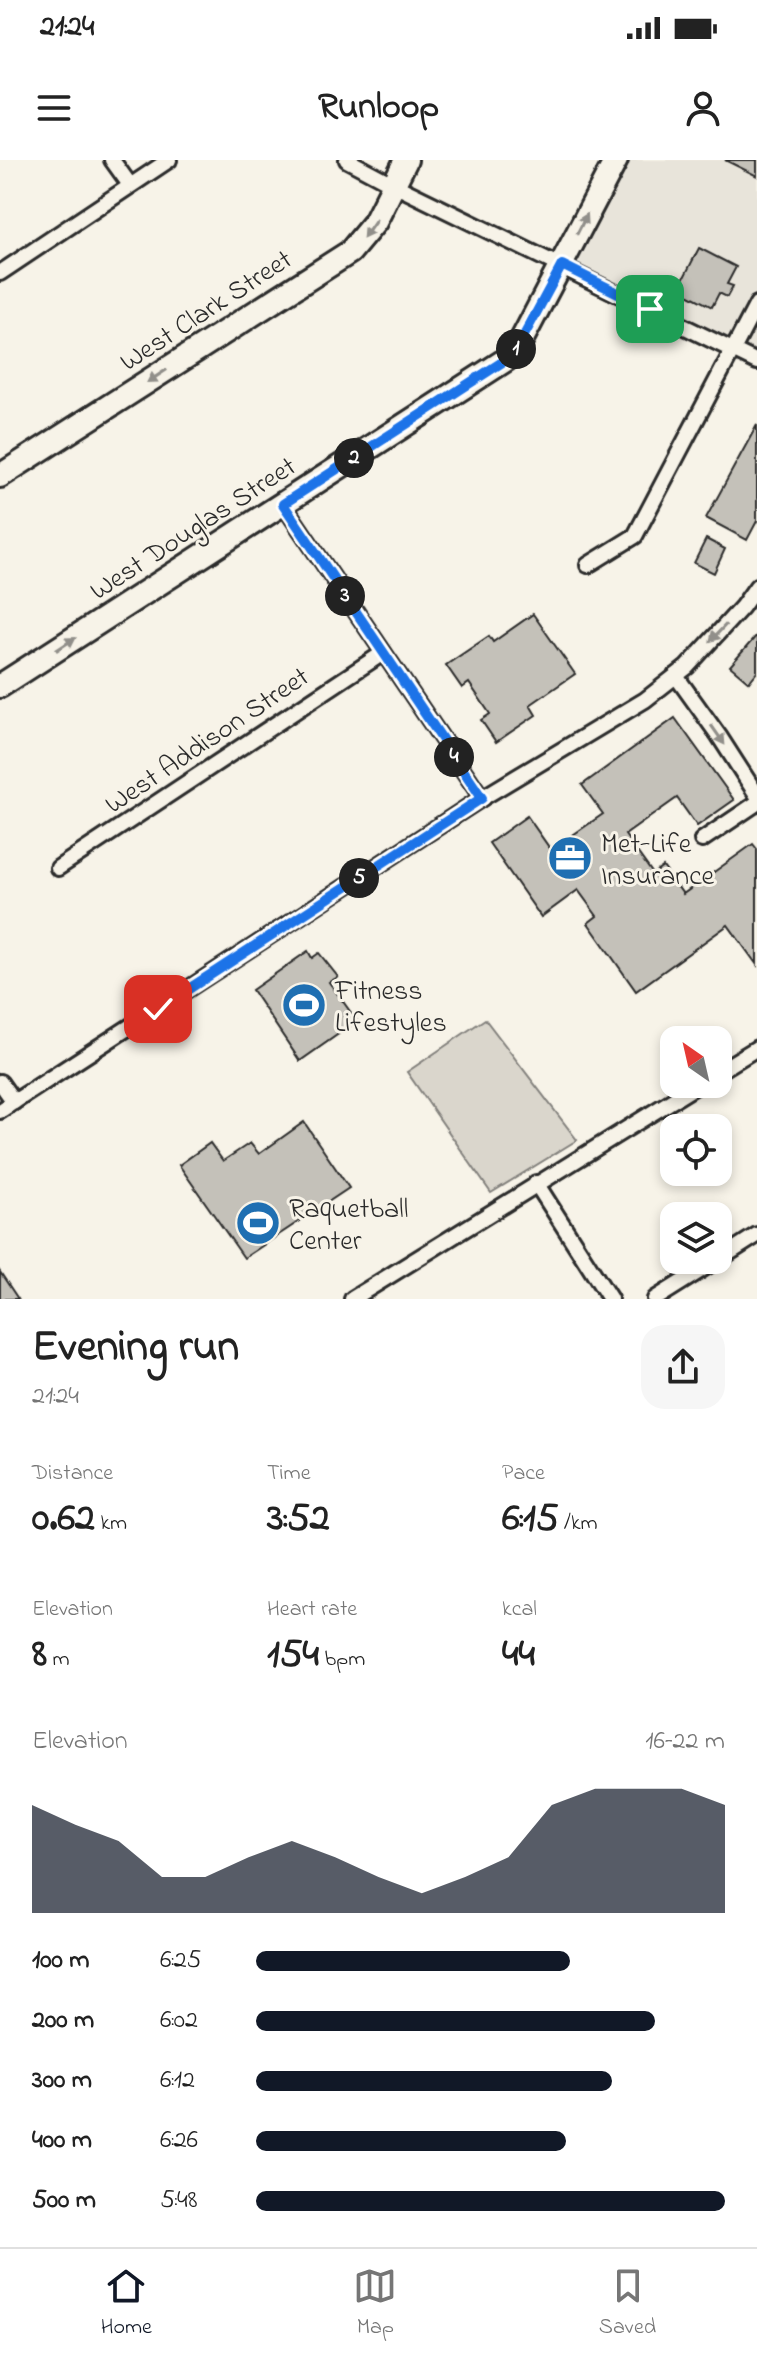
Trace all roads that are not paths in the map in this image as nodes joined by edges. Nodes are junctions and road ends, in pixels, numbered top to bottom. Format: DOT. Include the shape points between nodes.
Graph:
graph roads {
  1 [pos="112,160"];
  2 [pos="169,160"];
  3 [pos="347,160"];
  4 [pos="406,160"];
  5 [pos="616,160"];
  6 [pos="130,185"];
  7 [pos="394,185"];
  8 [pos="562,265"];
  9 [pos="0,273"];
  10 [pos="757,304"];
  11 [pos="734,349"];
  12 [pos="757,362"];
  13 [pos="0,476"];
  14 [pos="283,504"];
  15 [pos="588,565"];
  16 [pos="757,586"];
  17 [pos="383,653"];
  18 [pos="676,676"];
  19 [pos="0,686"];
  20 [pos="757,795"];
  21 [pos="482,798"];
  22 [pos="757,803"];
  23 [pos="702,840"];
  24 [pos="58,868"];
  25 [pos="757,1048"];
  26 [pos="732,1063"];
  27 [pos="0,1082"];
  28 [pos="676,1098"];
  29 [pos="14,1102"];
  30 [pos="0,1111"];
  31 [pos="536,1183"];
  32 [pos="757,1235"];
  33 [pos="732,1251"];
  34 [pos="695,1274"];
  35 [pos="352,1299"];
  36 [pos="610,1299"];
  37 [pos="655,1299"];
  1 -- 6 [label="street"];
  2 -- 6 [label="street"];
  3 -- 7 [label="street"];
  4 -- 7 [label="main road, West Clark Street"];
  8 -- 5 [label="main road, West Douglas Street, one-way"];
  6 -- 9 [label="street"];
  7 -- 8 [label="street"];
  7 -- 13 [label="main road, West Clark Street, one-way" via="375,222 350,252"];
  8 -- 11 [label="street"];
  8 -- 14 [label="main road, West Douglas Street" via="507,359"];
  10 -- 11 [label="street"];
  11 -- 12 [label="street"];
  11 -- 15 [label="street" via="635,536"];
  14 -- 17 [label="street"];
  19 -- 14 [label="main road, West Douglas Street, one-way"];
  16 -- 18 [label="street, one-way"];
  17 -- 21 [label="street"];
  17 -- 24 [label="street, West Addison Street"];
  18 -- 20 [label="street, one-way"];
  18 -- 21 [label="street"];
  21 -- 29 [label="street"];
  22 -- 23 [label="street"];
  25 -- 26 [label="street"];
  27 -- 29 [label="street"];
  28 -- 31 [label="street"];
  29 -- 30 [label="street"];
  31 -- 35 [label="street"];
  31 -- 36 [label="street"];
  32 -- 33 [label="street"];
  34 -- 37 [label="street"];
}
